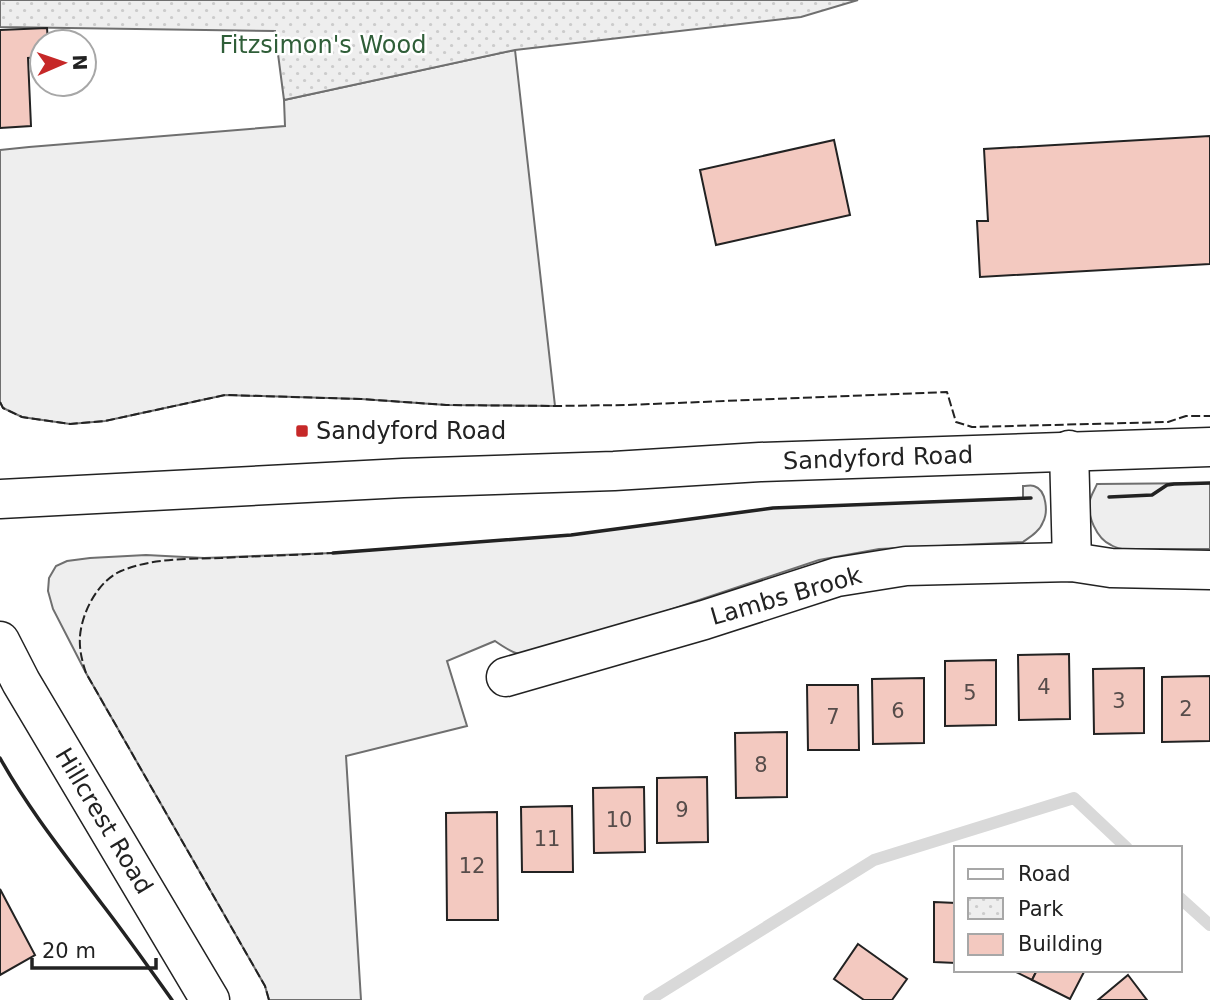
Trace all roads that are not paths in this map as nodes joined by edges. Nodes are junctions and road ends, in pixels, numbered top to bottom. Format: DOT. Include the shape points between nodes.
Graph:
graph roads {
  1 [pos="1210,447"];
  2 [pos="1069,450"];
  3 [pos="0,499"];
  4 [pos="1072,562"];
  5 [pos="1210,570"];
  6 [pos="0,641"];
  7 [pos="506,677"];
  8 [pos="210,1000"];
  1 -- 2 [label="street, Sandyford Road"];
  2 -- 3 [label="street, Sandyford Road"];
  2 -- 4 [label="street"];
  4 -- 5 [label="street, Lambs Brook" via="1111,568"];
  4 -- 7 [label="street, Lambs Brook" via="906,566 837,577"];
  6 -- 8 [label="street, Hillcrest Road"];
}
